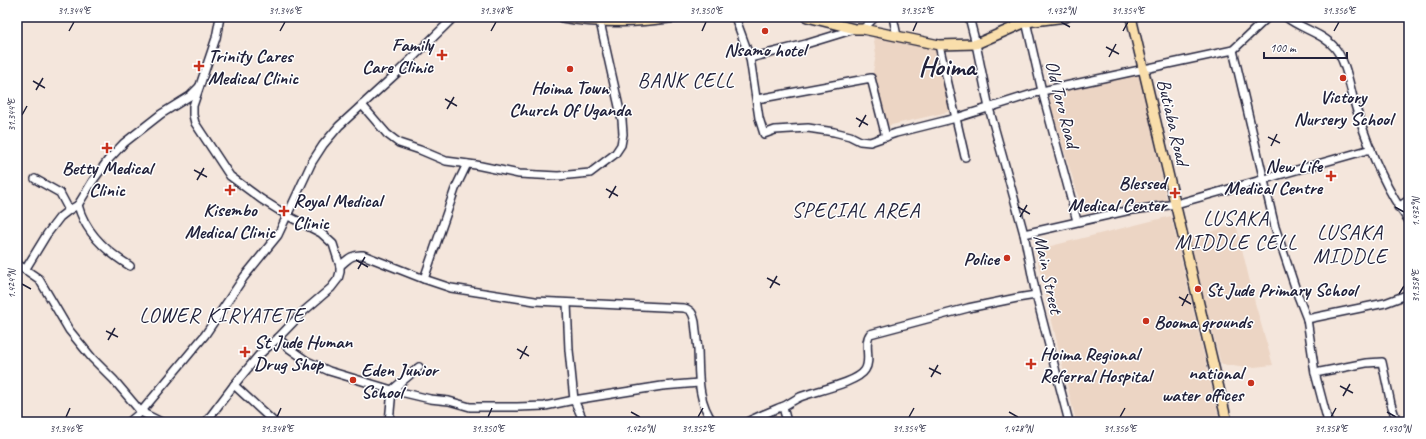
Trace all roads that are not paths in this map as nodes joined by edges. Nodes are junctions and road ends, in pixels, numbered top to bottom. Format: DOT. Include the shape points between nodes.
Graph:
graph roads {
  1 [pos="220,17"];
  2 [pos="452,17"];
  3 [pos="562,17"];
  4 [pos="678,17"];
  5 [pos="736,17"];
  6 [pos="807,17"];
  7 [pos="876,17"];
  8 [pos="894,17"];
  9 [pos="969,17"];
  10 [pos="1066,17"];
  11 [pos="1131,17"];
  12 [pos="1268,17"];
  13 [pos="1286,17"];
  14 [pos="1025,20"];
  15 [pos="600,22"];
  16 [pos="859,29"];
  17 [pos="897,36"];
  18 [pos="976,44"];
  19 [pos="939,45"];
  20 [pos="1233,50"];
  21 [pos="750,58"];
  22 [pos="1144,68"];
  23 [pos="201,86"];
  24 [pos="1042,91"];
  25 [pos="757,99"];
  26 [pos="362,105"];
  27 [pos="989,108"];
  28 [pos="956,118"];
  29 [pos="886,137"];
  30 [pos="1371,149"];
  31 [pos="965,157"];
  32 [pos="467,164"];
  33 [pos="36,179"];
  34 [pos="1264,180"];
  35 [pos="1409,200"];
  36 [pos="1176,204"];
  37 [pos="78,205"];
  38 [pos="1398,207"];
  39 [pos="69,210"];
  40 [pos="288,216"];
  41 [pos="1409,221"];
  42 [pos="1077,222"];
  43 [pos="1024,234"];
  44 [pos="17,264"];
  45 [pos="130,266"];
  46 [pos="340,266"];
  47 [pos="26,270"];
  48 [pos="424,279"];
  49 [pos="1409,294"];
  50 [pos="1036,295"];
  51 [pos="567,303"];
  52 [pos="1307,320"];
  53 [pos="278,338"];
  54 [pos="419,367"];
  55 [pos="1315,372"];
  56 [pos="699,383"];
  57 [pos="234,384"];
  58 [pos="392,390"];
  59 [pos="574,400"];
  60 [pos="783,407"];
  61 [pos="141,412"];
  62 [pos="129,422"];
  63 [pos="161,422"];
  64 [pos="206,422"];
  65 [pos="274,422"];
  66 [pos="390,422"];
  67 [pos="584,422"];
  68 [pos="713,422"];
  69 [pos="747,422"];
  70 [pos="787,422"];
  71 [pos="1069,422"];
  72 [pos="1227,422"];
  73 [pos="1328,422"];
  74 [pos="1397,422"];
  1 -- 23 [label="street"];
  2 -- 26 [label="street"];
  3 -- 15 [label="main road"];
  4 -- 15 [label="main road"];
  5 -- 21 [label="street"];
  6 -- 16 [label="main road"];
  7 -- 16 [label="street"];
  8 -- 17 [label="street"];
  9 -- 18 [label="street, Main Street"];
  10 -- 14 [label="main road"];
  11 -- 22 [label="main road, Butiaba Road"];
  12 -- 20 [label="street"];
  13 -- 30 [label="street" via="1330,43 1341,56"];
  14 -- 18 [label="main road"];
  14 -- 24 [label="street, Old Toro Road"];
  15 -- 32 [label="street" via="622,120 621,145 615,154 590,173 558,176 519,174"];
  16 -- 17 [label="main road"];
  16 -- 21 [label="street"];
  17 -- 19 [label="main road"];
  18 -- 19 [label="main road"];
  18 -- 27 [label="street, Main Street"];
  19 -- 28 [label="street"];
  20 -- 22 [label="street"];
  20 -- 34 [label="street"];
  21 -- 25 [label="street"];
  22 -- 24 [label="street"];
  22 -- 36 [label="main road, Butiaba Road"];
  23 -- 37 [label="street" via="124,143 108,160"];
  23 -- 40 [label="street" via="193,106 193,115 210,147 230,176"];
  24 -- 27 [label="street"];
  24 -- 42 [label="street, Old Toro Road"];
  25 -- 29 [label="street" via="764,134 774,130 808,128 834,132 860,141 870,142"];
  25 -- 29 [label="street" via="871,78"];
  26 -- 32 [label="street" via="387,134 399,143 446,161"];
  26 -- 40 [label="street" via="323,145 312,162"];
  27 -- 28 [label="street"];
  27 -- 43 [label="street, Main Street"];
  28 -- 29 [label="street"];
  28 -- 31 [label="street"];
  30 -- 34 [label="street"];
  30 -- 38 [label="street"];
  32 -- 48 [label="street" via="455,190"];
  33 -- 39 [label="street" via="60,193"];
  34 -- 36 [label="street"];
  34 -- 52 [label="street" via="1275,227"];
  35 -- 38 [label="street"];
  36 -- 42 [label="street" via="1126,211"];
  36 -- 72 [label="main road, Butiaba Road"];
  37 -- 39 [label="street"];
  37 -- 45 [label="street" via="84,222 103,246"];
  38 -- 41 [label="street"];
  39 -- 47 [label="street" via="47,234"];
  40 -- 46 [label="street" via="328,238 333,244"];
  40 -- 61 [label="street" via="278,235 244,277 204,335"];
  42 -- 43 [label="street"];
  43 -- 50 [label="street, Main Street"];
  44 -- 47 [label="street"];
  46 -- 48 [label="street" via="357,254"];
  46 -- 53 [label="street" via="338,280"];
  47 -- 61 [label="street" via="39,279 78,342"];
  48 -- 51 [label="street" via="451,288 535,301"];
  49 -- 52 [label="street" via="1385,303"];
  50 -- 60 [label="street" via="968,308 870,334 865,370 856,378 800,397"];
  50 -- 71 [label="street, Main Street"];
  51 -- 56 [label="street" via="689,310 693,313 695,322"];
  51 -- 59 [label="street"];
  52 -- 55 [label="street"];
  53 -- 57 [label="street"];
  53 -- 58 [label="street" via="307,361 329,371"];
  54 -- 58 [label="street"];
  55 -- 73 [label="street"];
  55 -- 74 [label="street" via="1382,362"];
  56 -- 59 [label="street" via="662,386"];
  56 -- 68 [label="street"];
  57 -- 64 [label="street"];
  57 -- 65 [label="street"];
  58 -- 59 [label="street" via="470,407 517,408"];
  58 -- 66 [label="street"];
  59 -- 67 [label="street"];
  60 -- 69 [label="street"];
  60 -- 70 [label="street"];
  61 -- 62 [label="street"];
  61 -- 63 [label="street"];
}
